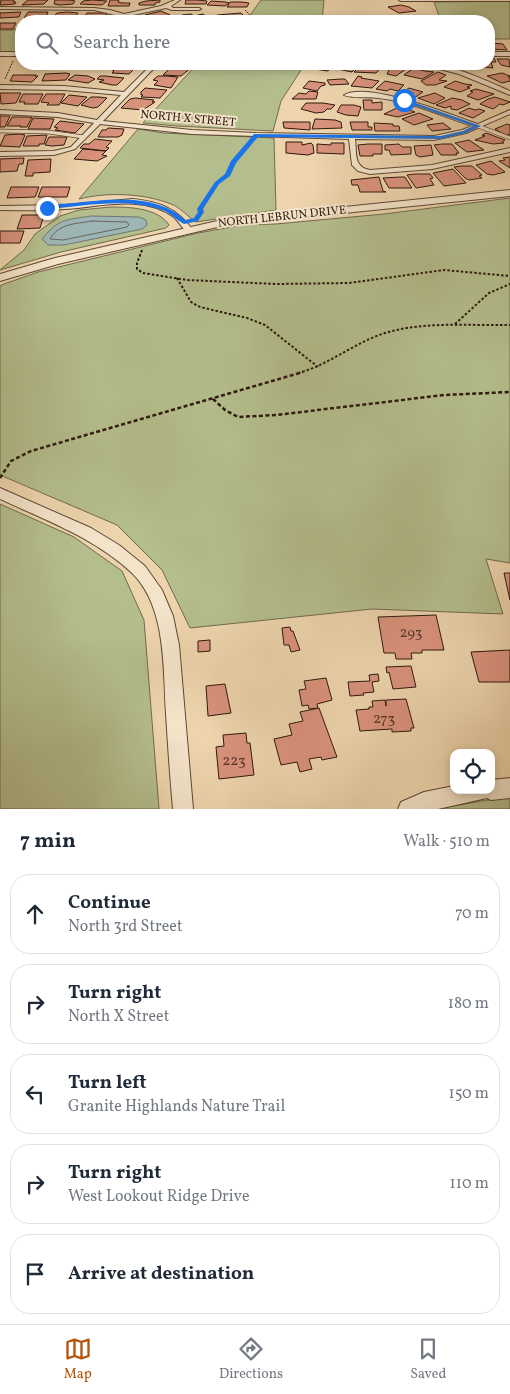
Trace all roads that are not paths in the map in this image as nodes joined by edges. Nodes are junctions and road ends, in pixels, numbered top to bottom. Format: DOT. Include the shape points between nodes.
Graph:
graph roads {
  1 [pos="178,0"];
  2 [pos="402,0"];
  3 [pos="510,0"];
  4 [pos="167,6"];
  5 [pos="0,8"];
  6 [pos="198,9"];
  7 [pos="121,15"];
  8 [pos="128,15"];
  9 [pos="0,54"];
  10 [pos="495,54"];
  11 [pos="510,54"];
  12 [pos="15,55"];
  13 [pos="149,70"];
  14 [pos="448,70"];
  15 [pos="1,87"];
  16 [pos="510,93"];
  17 [pos="125,94"];
  18 [pos="346,95"];
  19 [pos="0,112"];
  20 [pos="510,112"];
  21 [pos="98,122"];
  22 [pos="478,126"];
  23 [pos="0,131"];
  24 [pos="352,136"];
  25 [pos="84,137"];
  26 [pos="510,138"];
  27 [pos="510,150"];
  28 [pos="0,154"];
  29 [pos="510,193"];
  30 [pos="0,208"];
  31 [pos="186,226"];
  32 [pos="0,278"];
  33 [pos="0,493"];
  34 [pos="510,788"];
  35 [pos="495,790"];
  36 [pos="463,794"];
  37 [pos="183,809"];
  38 [pos="408,809"];
  1 -- 4 [label="street"];
  2 -- 3 [label="street"];
  4 -- 6 [label="street" via="172,9"];
  4 -- 8 [label="street"];
  5 -- 7 [label="street" via="94,9"];
  9 -- 12 [label="street"];
  10 -- 11 [label="street"];
  13 -- 17 [label="street"];
  14 -- 16 [label="street"];
  15 -- 17 [label="street" via="64,88"];
  17 -- 21 [label="street"];
  18 -- 22 [label="street" via="366,94 398,99"];
  19 -- 21 [label="street, NORTH X STREET" via="58,115"];
  20 -- 22 [label="street, NORTH X STREET"];
  21 -- 24 [label="street, NORTH X STREET" via="192,132"];
  21 -- 25 [label="street"];
  22 -- 24 [label="street, NORTH X STREET" via="441,138"];
  22 -- 26 [label="lane"];
  23 -- 25 [label="lane"];
  24 -- 27 [label="street" via="354,165 370,172 437,166"];
  25 -- 28 [label="street" via="67,151"];
  29 -- 31 [label="street, NORTH LEBRUN DRIVE"];
  30 -- 31 [label="street" via="136,202 165,209"];
  31 -- 32 [label="street, NORTH LEBRUN DRIVE"];
  33 -- 37 [label="street" via="113,549 139,570 156,595 170,645"];
  34 -- 35 [label="street"];
  36 -- 38 [label="street" via="424,802"];
}
